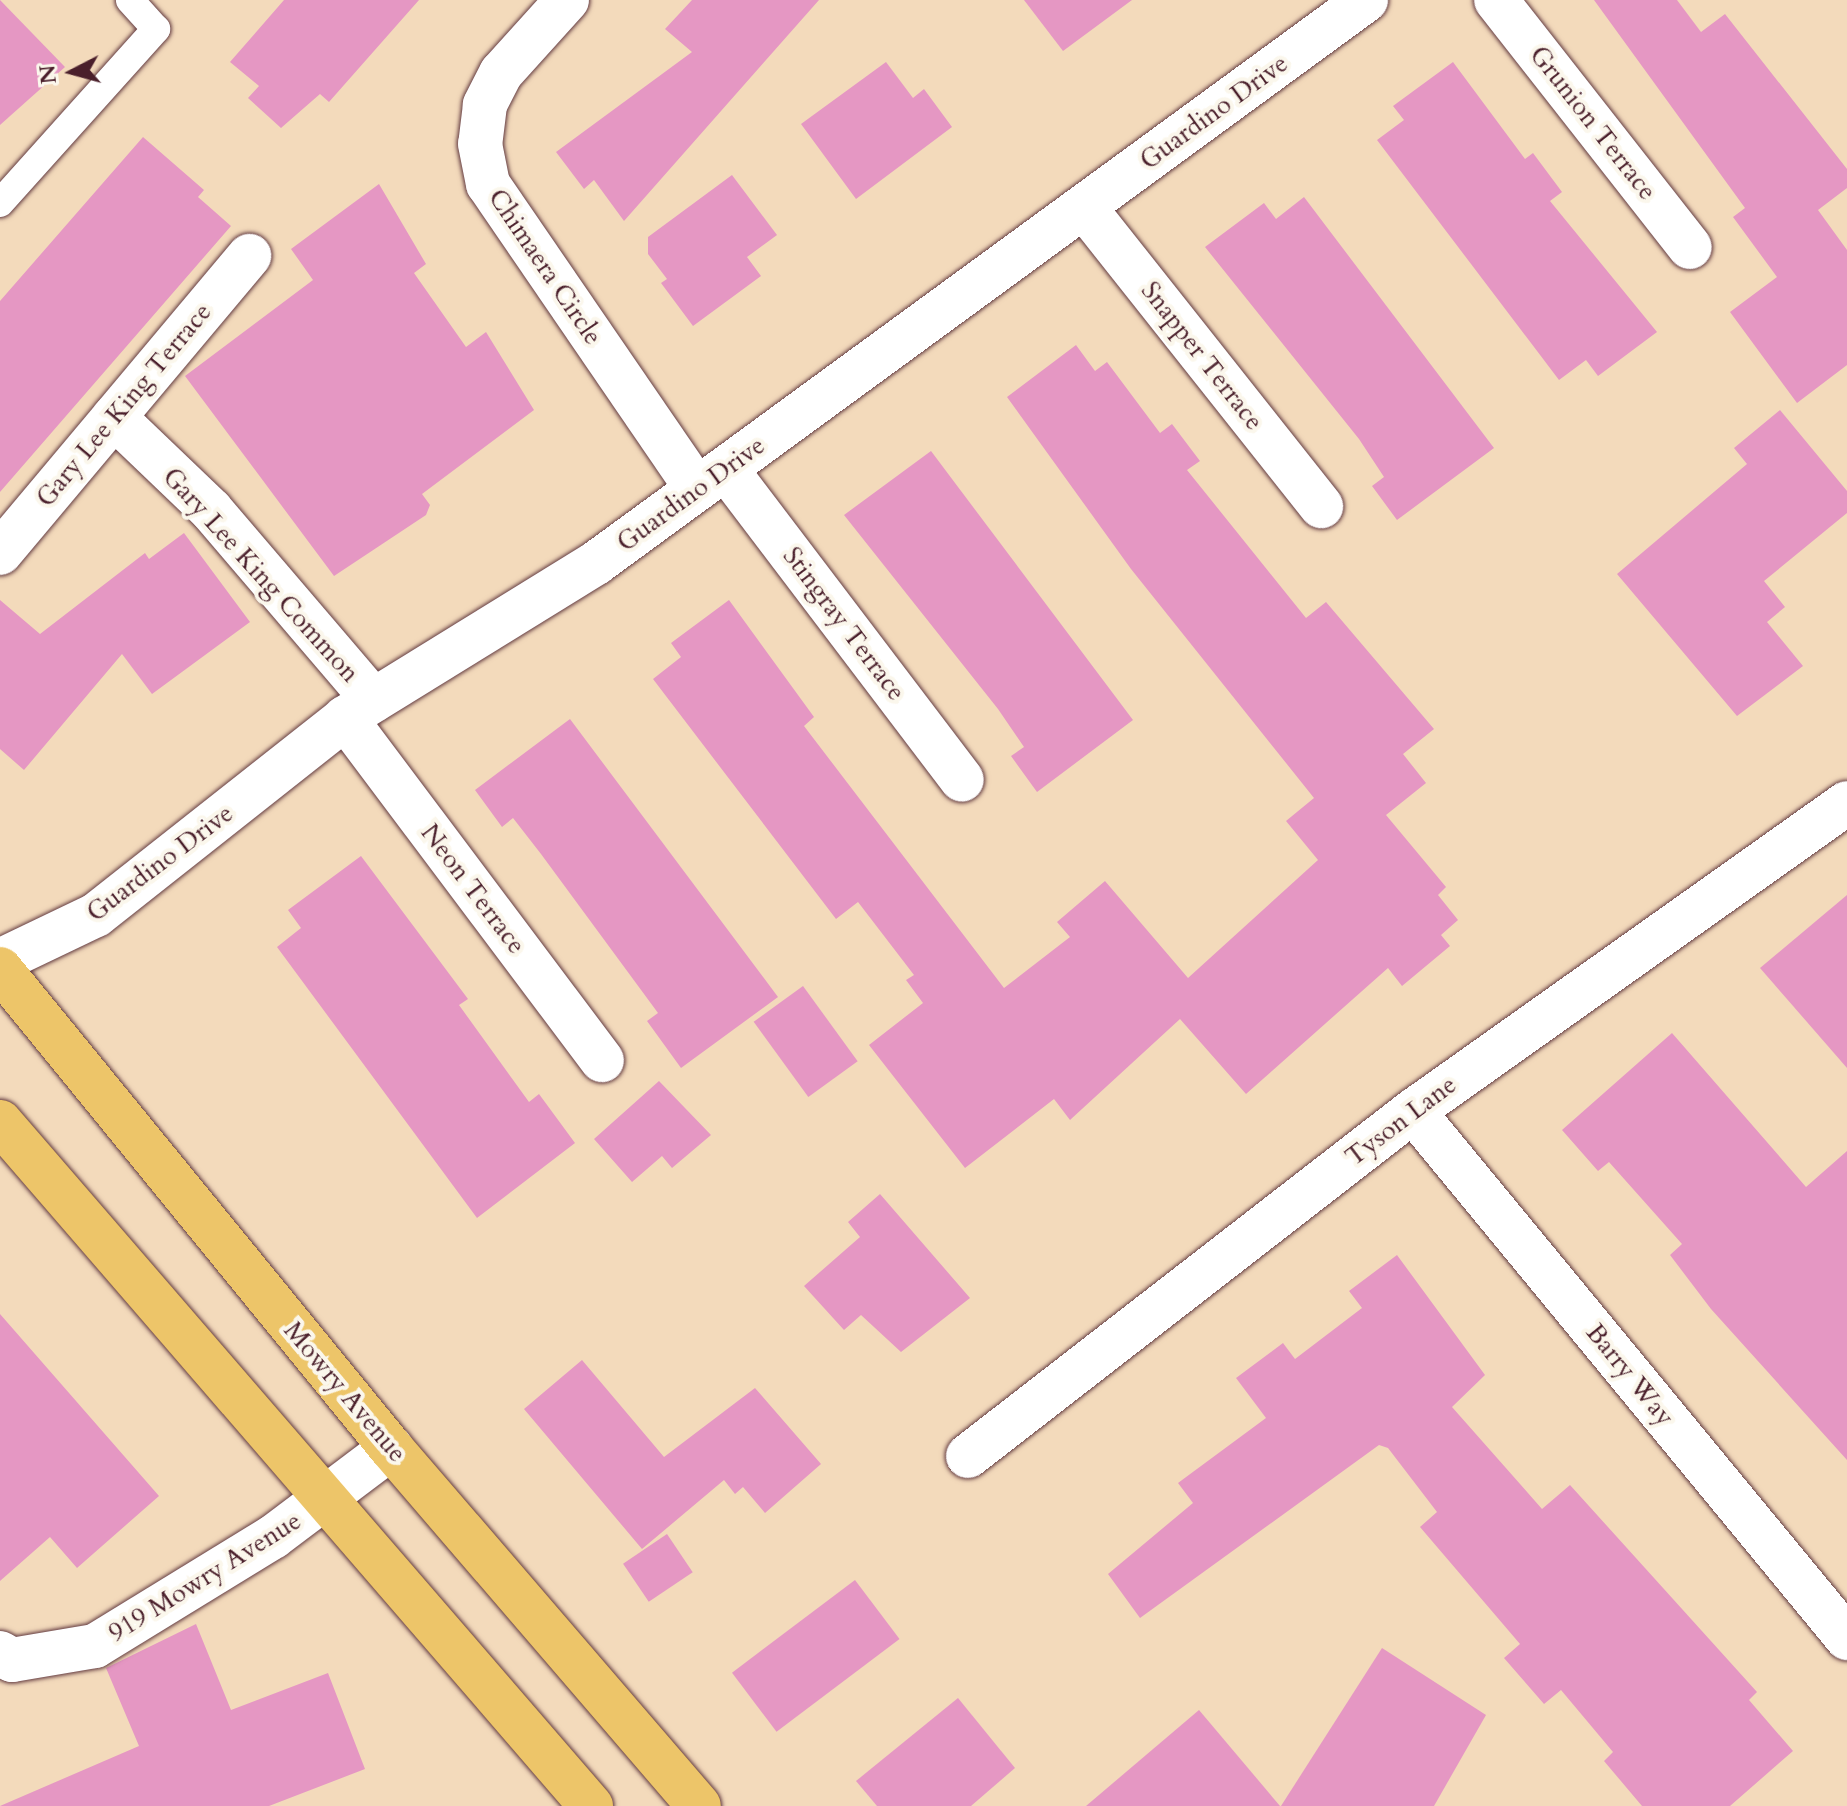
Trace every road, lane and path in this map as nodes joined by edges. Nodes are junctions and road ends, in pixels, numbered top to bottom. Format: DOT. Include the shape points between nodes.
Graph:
graph roads {
  1 [pos="130,0"];
  2 [pos="567,0"];
  3 [pos="1366,0"];
  4 [pos="1496,0"];
  5 [pos="0,203"];
  6 [pos="1084,207"];
  7 [pos="1690,247"];
  8 [pos="249,256"];
  9 [pos="114,417"];
  10 [pos="711,478"];
  11 [pos="1321,506"];
  12 [pos="0,553"];
  13 [pos="359,709"];
  14 [pos="962,780"];
  15 [pos="1847,803"];
  16 [pos="0,961"];
  17 [pos="0,969"];
  18 [pos="602,1060"];
  19 [pos="1413,1111"];
  20 [pos="0,1122"];
  21 [pos="391,1448"];
  22 [pos="968,1456"];
  23 [pos="326,1499"];
  24 [pos="1847,1638"];
  25 [pos="0,1653"];
  26 [pos="591,1806"];
  27 [pos="699,1806"];
  1 -- 5 [label="lane" via="156,29"];
  2 -- 10 [label="street, Chimaera Circle" via="501,73 485,105 480,144 488,184"];
  3 -- 6 [label="street, Guardino Drive"];
  4 -- 7 [label="street, Grunion Terrace"];
  6 -- 10 [label="street, Guardino Drive"];
  6 -- 11 [label="street, Snapper Terrace"];
  8 -- 9 [label="street, Gary Lee King Terrace"];
  9 -- 12 [label="street, Gary Lee King Terrace"];
  9 -- 13 [label="street, Gary Lee King Common" via="211,510"];
  10 -- 13 [label="street, Guardino Drive" via="596,563"];
  10 -- 14 [label="street, Stingray Terrace"];
  13 -- 16 [label="street, Guardino Drive" via="96,915"];
  13 -- 18 [label="street, Neon Terrace"];
  15 -- 19 [label="street, Tyson Lane"];
  17 -- 21 [label="main road, Mowry Avenue"];
  19 -- 22 [label="street, Tyson Lane"];
  19 -- 24 [label="street, Barry Way"];
  20 -- 23 [label="main road"];
  21 -- 23 [label="street, 919 Mowry Avenue"];
  21 -- 27 [label="main road, Mowry Avenue"];
  23 -- 25 [label="street, 919 Mowry Avenue" via="95,1646 12,1660"];
  23 -- 26 [label="main road"];
}
